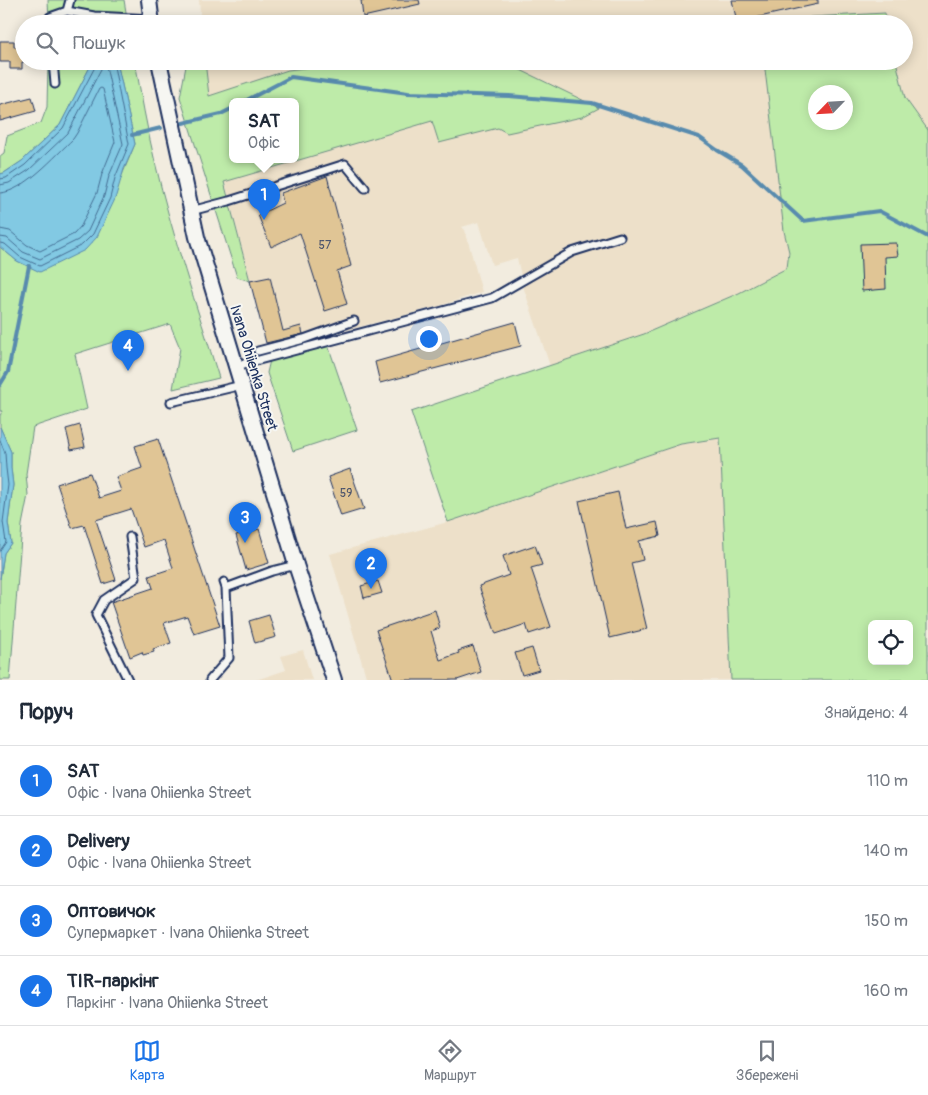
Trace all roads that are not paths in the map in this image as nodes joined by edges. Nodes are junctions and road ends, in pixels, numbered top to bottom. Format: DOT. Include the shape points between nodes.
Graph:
graph roads {
  1 [pos="70,0"];
  2 [pos="149,0"];
  3 [pos="68,11"];
  4 [pos="58,15"];
  5 [pos="89,15"];
  6 [pos="151,15"];
  7 [pos="54,70"];
  8 [pos="160,70"];
  9 [pos="55,84"];
  10 [pos="365,188"];
  11 [pos="191,211"];
  12 [pos="620,237"];
  13 [pos="354,321"];
  14 [pos="258,351"];
  15 [pos="236,366"];
  16 [pos="242,385"];
  17 [pos="171,402"];
  18 [pos="130,536"];
  19 [pos="296,564"];
  20 [pos="128,680"];
  21 [pos="210,680"];
  22 [pos="334,680"];
  1 -- 3 [label="lane"];
  2 -- 6 [label="street"];
  3 -- 4 [label="lane"];
  3 -- 5 [label="lane"];
  7 -- 9 [label="lane"];
  8 -- 11 [label="street, Ivana Ohiienka Street"];
  10 -- 11 [label="lane" via="345,164"];
  11 -- 15 [label="street, Ivana Ohiienka Street"];
  12 -- 15 [label="lane" via="572,252 492,298"];
  13 -- 14 [label="lane"];
  15 -- 16 [label="street, Ivana Ohiienka Street"];
  16 -- 17 [label="lane"];
  16 -- 19 [label="street, Ivana Ohiienka Street"];
  18 -- 20 [label="lane" via="136,578 104,600 96,615"];
  19 -- 21 [label="lane" via="225,585 229,658"];
  19 -- 22 [label="street, Ivana Ohiienka Street"];
}
